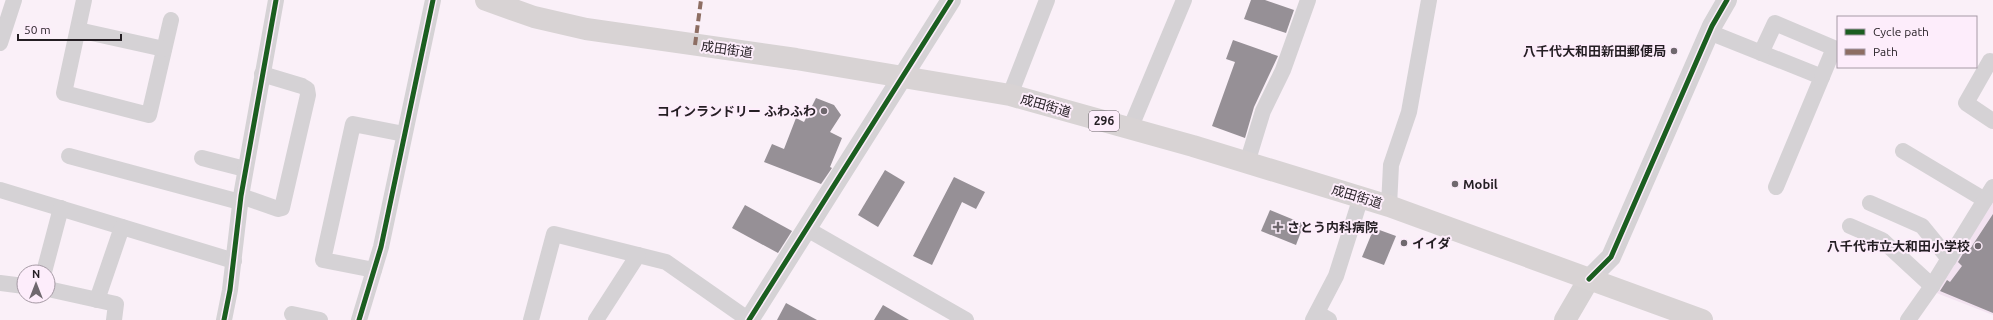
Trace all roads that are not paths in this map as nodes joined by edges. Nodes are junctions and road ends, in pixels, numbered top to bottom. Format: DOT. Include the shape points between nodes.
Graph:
graph roads {
  1 [pos="14,0"];
  2 [pos="84,0"];
  3 [pos="276,0"];
  4 [pos="433,0"];
  5 [pos="486,0"];
  6 [pos="951,0"];
  7 [pos="1047,0"];
  8 [pos="1184,0"];
  9 [pos="1308,0"];
  10 [pos="1429,0"];
  11 [pos="1727,0"];
  12 [pos="171,20"];
  13 [pos="78,30"];
  14 [pos="1709,32"];
  15 [pos="0,43"];
  16 [pos="164,49"];
  17 [pos="1761,53"];
  18 [pos="1993,64"];
  19 [pos="262,74"];
  20 [pos="903,77"];
  21 [pos="1822,77"];
  22 [pos="1010,95"];
  23 [pos="1993,120"];
  24 [pos="1130,129"];
  25 [pos="404,134"];
  26 [pos="1902,151"];
  27 [pos="69,156"];
  28 [pos="202,158"];
  29 [pos="1247,163"];
  30 [pos="245,169"];
  31 [pos="1776,187"];
  32 [pos="0,190"];
  33 [pos="1989,193"];
  34 [pos="1361,197"];
  35 [pos="240,199"];
  36 [pos="1870,203"];
  37 [pos="1389,206"];
  38 [pos="62,208"];
  39 [pos="1850,226"];
  40 [pos="122,227"];
  41 [pos="807,229"];
  42 [pos="638,256"];
  43 [pos="1949,259"];
  44 [pos="234,261"];
  45 [pos="46,264"];
  46 [pos="374,270"];
  47 [pos="1589,280"];
  48 [pos="0,283"];
  49 [pos="16,285"];
  50 [pos="1932,286"];
  51 [pos="56,292"];
  52 [pos="97,300"];
  53 [pos="292,314"];
  54 [pos="1320,318"];
  55 [pos="114,320"];
  56 [pos="224,320"];
  57 [pos="320,320"];
  58 [pos="359,320"];
  59 [pos="531,320"];
  60 [pos="596,320"];
  61 [pos="749,320"];
  62 [pos="958,320"];
  63 [pos="966,320"];
  64 [pos="1565,320"];
  65 [pos="1702,320"];
  66 [pos="1908,320"];
  1 -- 15 [label="street"];
  2 -- 13 [label="street"];
  3 -- 19 [label="street"];
  4 -- 25 [label="street"];
  5 -- 20 [label="highway, 成田街道 / 296" via="534,17 586,30 796,59"];
  6 -- 20 [label="street"];
  7 -- 22 [label="street"];
  8 -- 24 [label="street"];
  9 -- 29 [label="street" via="1283,70 1263,111"];
  10 -- 37 [label="street" via="1409,112 1391,164"];
  11 -- 14 [label="street"];
  12 -- 16 [label="street"];
  13 -- 16 [label="street"];
  13 -- 16 [label="street" via="64,93 149,115"];
  14 -- 17 [label="street"];
  14 -- 47 [label="street" via="1611,257"];
  17 -- 21 [label="street"];
  17 -- 21 [label="street" via="1775,23 1834,48"];
  18 -- 23 [label="street" via="1990,61 1966,103"];
  19 -- 30 [label="street"];
  19 -- 35 [label="street" via="302,86 307,89 308,95 282,208"];
  20 -- 22 [label="highway, 成田街道 / 296"];
  20 -- 41 [label="street"];
  21 -- 31 [label="street"];
  22 -- 24 [label="highway, 成田街道 / 296"];
  24 -- 29 [label="highway, 成田街道 / 296"];
  25 -- 46 [label="street"];
  25 -- 46 [label="street" via="354,124 323,260"];
  26 -- 33 [label="street"];
  27 -- 35 [label="street"];
  28 -- 30 [label="street"];
  29 -- 34 [label="highway, 成田街道 / 296"];
  30 -- 35 [label="street"];
  32 -- 38 [label="street"];
  33 -- 43 [label="street"];
  34 -- 37 [label="highway, 成田街道 / 296"];
  34 -- 54 [label="street"];
  35 -- 44 [label="street"];
  36 -- 43 [label="street" via="1922,226"];
  37 -- 47 [label="highway, 成田街道 / 296"];
  38 -- 40 [label="street"];
  38 -- 45 [label="street"];
  39 -- 50 [label="street" via="1882,240"];
  40 -- 44 [label="street"];
  40 -- 52 [label="street"];
  41 -- 61 [label="street"];
  41 -- 62 [label="street"];
  41 -- 63 [label="street"];
  42 -- 59 [label="street" via="554,234"];
  42 -- 60 [label="street"];
  42 -- 61 [label="street" via="666,262"];
  43 -- 50 [label="street"];
  44 -- 56 [label="street"];
  46 -- 58 [label="street"];
  47 -- 64 [label="main road"];
  47 -- 65 [label="highway, 成田街道 / 296"];
  48 -- 49 [label="street"];
  50 -- 66 [label="street"];
  51 -- 52 [label="street"];
  52 -- 55 [label="street" via="116,304"];
  53 -- 57 [label="street"];
}
